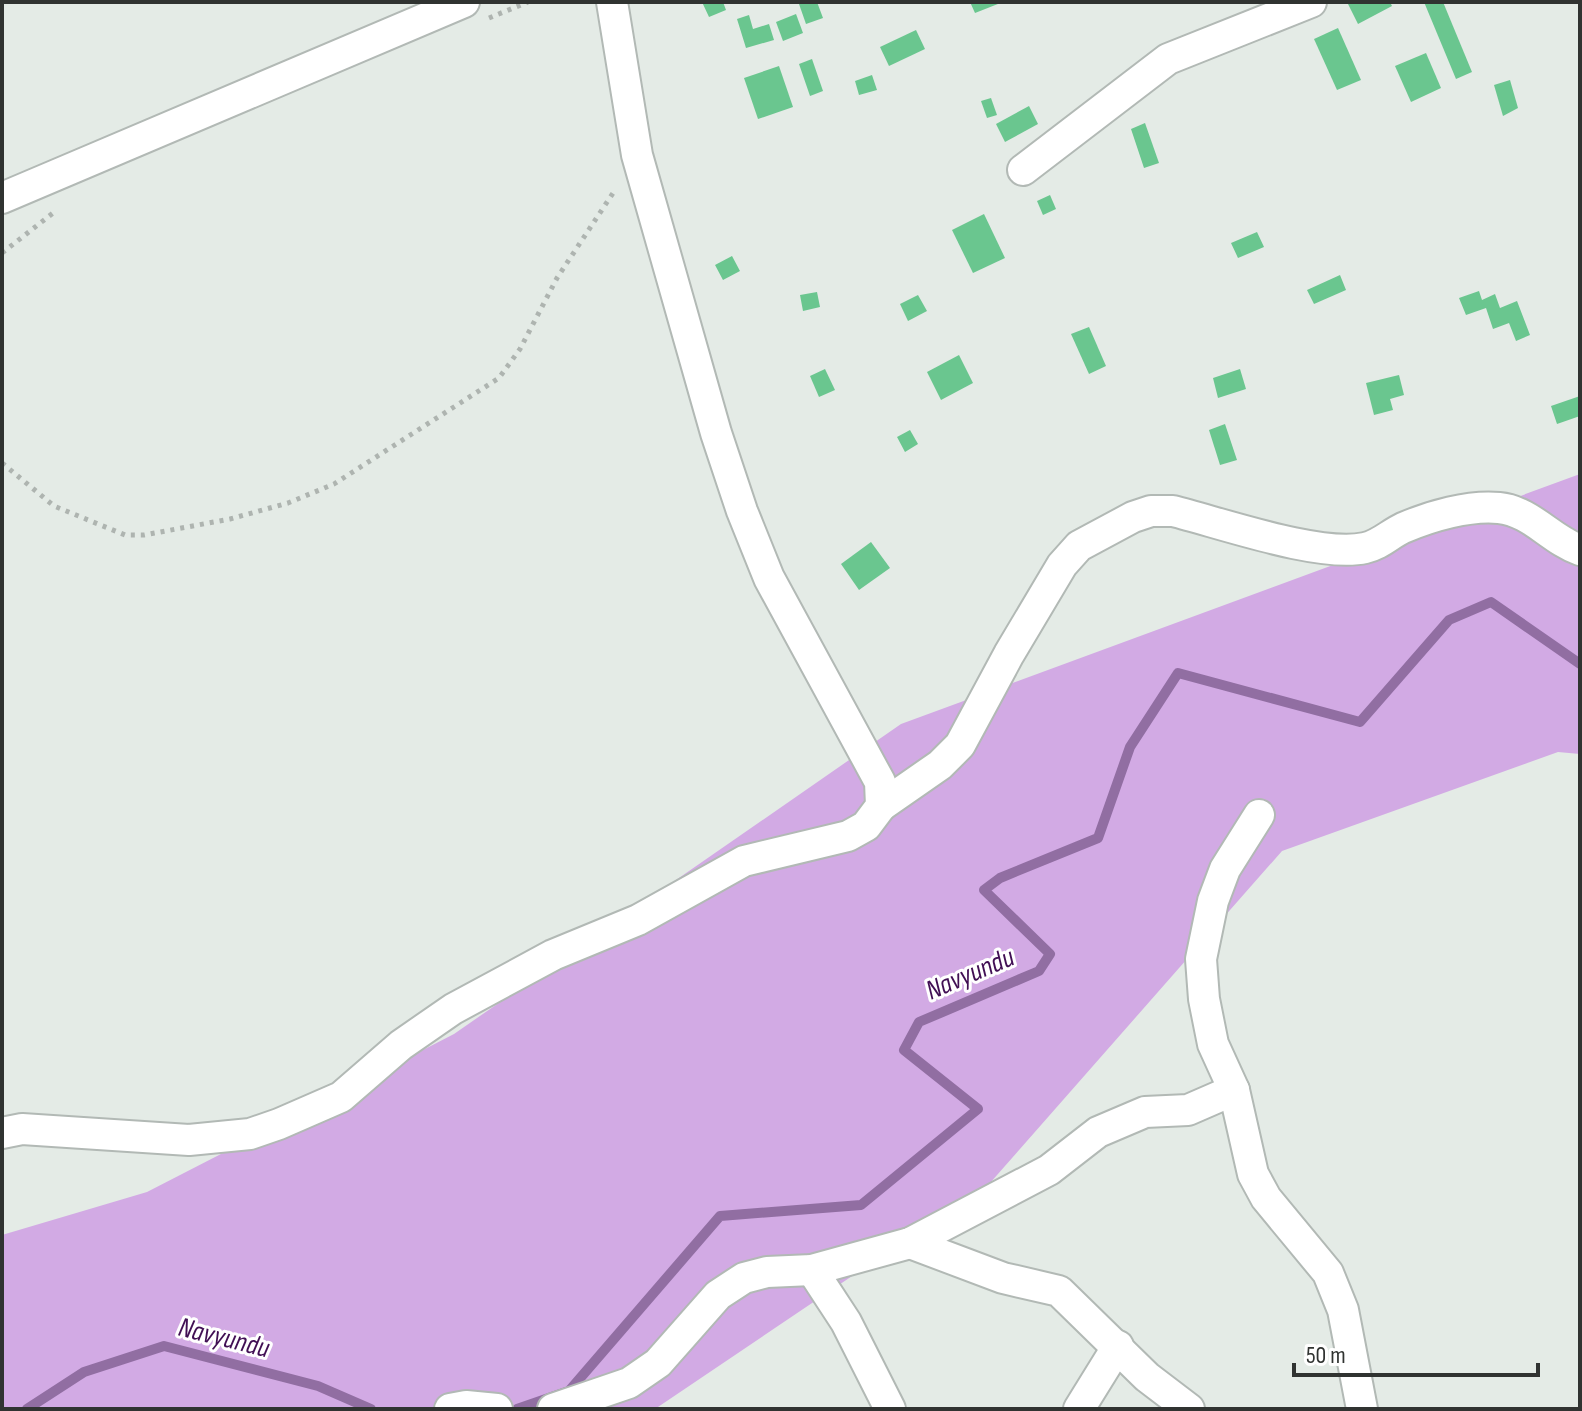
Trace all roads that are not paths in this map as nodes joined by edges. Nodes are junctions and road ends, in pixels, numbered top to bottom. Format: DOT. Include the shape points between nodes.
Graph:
graph roads {
  1 [pos="464,2"];
  2 [pos="612,2"];
  3 [pos="1311,2"];
  4 [pos="1023,170"];
  5 [pos="2,198"];
  6 [pos="1580,550"];
  7 [pos="881,806"];
  8 [pos="1259,815"];
  9 [pos="1234,1090"];
  10 [pos="2,1133"];
  11 [pos="910,1243"];
  12 [pos="812,1270"];
  13 [pos="1118,1346"];
  14 [pos="450,1409"];
  15 [pos="497,1409"];
  16 [pos="553,1409"];
  17 [pos="890,1409"];
  18 [pos="1079,1409"];
  19 [pos="1189,1409"];
  20 [pos="1362,1409"];
  1 -- 5 [label="street"];
  2 -- 7 [label="street" via="637,155 742,511 769,578 880,782"];
  3 -- 4 [label="street" via="1168,59"];
  6 -- 7 [label="street" via="1520,513 1500,508 1451,513 1365,548 1345,549 1312,546 1173,511 1133,517 1079,546 1062,565 960,745"];
  7 -- 10 [label="street" via="866,826 848,836 744,861 638,920 553,955 453,1009 341,1097 279,1124 250,1134 189,1140 22,1129"];
  8 -- 9 [label="street" via="1225,869 1201,959 1213,1044"];
  9 -- 11 [label="street" via="1188,1110 1145,1112 1098,1132 1049,1170"];
  9 -- 20 [label="street" via="1253,1174 1266,1198 1328,1273"];
  11 -- 12 [label="street"];
  11 -- 13 [label="street" via="1003,1278 1059,1291"];
  12 -- 16 [label="street" via="744,1278 718,1295 658,1363 639,1376"];
  12 -- 17 [label="street" via="846,1322"];
  13 -- 18 [label="street"];
  13 -- 19 [label="street"];
  14 -- 15 [label="street"];
}
